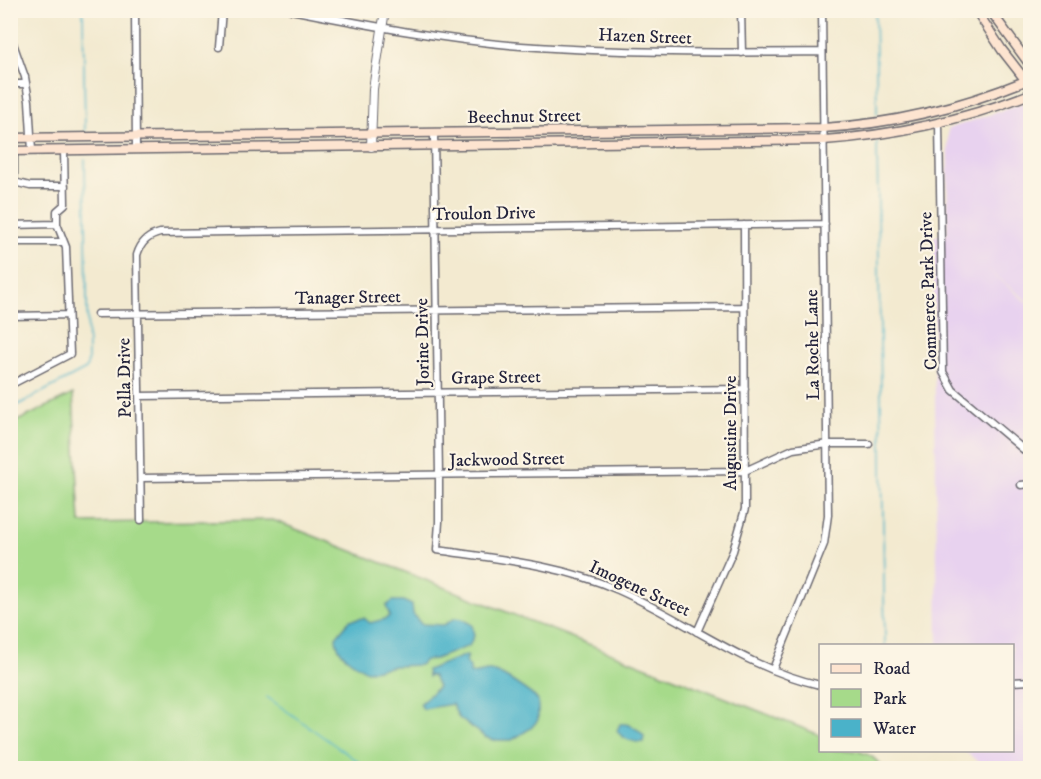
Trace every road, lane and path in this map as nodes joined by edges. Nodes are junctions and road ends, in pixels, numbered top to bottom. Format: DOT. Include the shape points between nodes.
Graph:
graph roads {
  1 [pos="135,10"];
  2 [pos="222,10"];
  3 [pos="291,10"];
  4 [pos="386,10"];
  5 [pos="741,10"];
  6 [pos="822,10"];
  7 [pos="976,10"];
  8 [pos="990,10"];
  9 [pos="382,28"];
  10 [pos="10,35"];
  11 [pos="219,47"];
  12 [pos="822,52"];
  13 [pos="742,53"];
  14 [pos="1030,65"];
  15 [pos="1029,82"];
  16 [pos="10,84"];
  17 [pos="26,84"];
  18 [pos="1030,94"];
  19 [pos="939,123"];
  20 [pos="824,128"];
  21 [pos="700,130"];
  22 [pos="561,132"];
  23 [pos="434,134"];
  24 [pos="253,135"];
  25 [pos="371,135"];
  26 [pos="136,136"];
  27 [pos="10,138"];
  28 [pos="31,138"];
  29 [pos="824,140"];
  30 [pos="700,143"];
  31 [pos="561,145"];
  32 [pos="435,146"];
  33 [pos="371,147"];
  34 [pos="253,148"];
  35 [pos="136,149"];
  36 [pos="64,150"];
  37 [pos="12,151"];
  38 [pos="32,151"];
  39 [pos="65,186"];
  40 [pos="57,224"];
  41 [pos="825,224"];
  42 [pos="10,225"];
  43 [pos="744,225"];
  44 [pos="436,229"];
  45 [pos="146,239"];
  46 [pos="10,242"];
  47 [pos="64,242"];
  48 [pos="744,307"];
  49 [pos="437,311"];
  50 [pos="97,314"];
  51 [pos="138,314"];
  52 [pos="68,315"];
  53 [pos="10,316"];
  54 [pos="10,385"];
  55 [pos="745,389"];
  56 [pos="438,393"];
  57 [pos="140,396"];
  58 [pos="828,444"];
  59 [pos="869,444"];
  60 [pos="1030,455"];
  61 [pos="745,471"];
  62 [pos="439,475"];
  63 [pos="141,477"];
  64 [pos="1030,484"];
  65 [pos="1021,485"];
  66 [pos="141,520"];
  67 [pos="437,550"];
  68 [pos="697,632"];
  69 [pos="773,669"];
  70 [pos="1030,681"];
  71 [pos="1014,682"];
  72 [pos="819,685"];
  1 -- 26 [label="street"];
  2 -- 11 [label="street"];
  3 -- 9 [label="street, Hazen Street"];
  4 -- 9 [label="street"];
  5 -- 13 [label="street"];
  6 -- 12 [label="street, La Roche Lane"];
  7 -- 15 [label="main road"];
  8 -- 14 [label="main road"];
  9 -- 13 [label="street, Hazen Street" via="519,46"];
  9 -- 25 [label="street"];
  10 -- 17 [label="street"];
  12 -- 13 [label="street, Hazen Street"];
  12 -- 20 [label="street, La Roche Lane"];
  15 -- 20 [label="main road, Beechnut Street" via="938,110 869,124"];
  16 -- 17 [label="street"];
  17 -- 28 [label="street"];
  18 -- 19 [label="main road, Beechnut Street"];
  19 -- 29 [label="main road, Beechnut Street"];
  19 -- 60 [label="street, Commerce Park Drive" via="943,372 953,390"];
  20 -- 21 [label="main road, Beechnut Street"];
  20 -- 29 [label="street, La Roche Lane"];
  21 -- 22 [label="main road, Beechnut Street"];
  21 -- 30 [label="main road"];
  22 -- 23 [label="main road, Beechnut Street"];
  22 -- 31 [label="main road"];
  23 -- 25 [label="main road, Beechnut Street"];
  23 -- 32 [label="street, Jorine Drive"];
  24 -- 25 [label="main road, Beechnut Street"];
  24 -- 26 [label="main road, Beechnut Street"];
  24 -- 34 [label="main road"];
  25 -- 33 [label="street"];
  26 -- 28 [label="main road, Beechnut Street"];
  26 -- 35 [label="street"];
  27 -- 28 [label="main road, Beechnut Street"];
  28 -- 38 [label="street"];
  29 -- 30 [label="main road, Beechnut Street"];
  29 -- 41 [label="street, La Roche Lane"];
  30 -- 31 [label="main road, Beechnut Street"];
  31 -- 32 [label="main road, Beechnut Street"];
  32 -- 33 [label="main road, Beechnut Street"];
  32 -- 44 [label="street, Jorine Drive"];
  33 -- 34 [label="main road, Beechnut Street"];
  34 -- 35 [label="main road, Beechnut Street"];
  35 -- 36 [label="main road, Beechnut Street"];
  36 -- 38 [label="main road, Beechnut Street"];
  36 -- 39 [label="street"];
  37 -- 38 [label="main road, Beechnut Street"];
  37 -- 39 [label="street" via="14,182"];
  39 -- 40 [label="street" via="65,204 57,211"];
  40 -- 42 [label="street"];
  40 -- 47 [label="street"];
  41 -- 43 [label="street, Troulon Drive"];
  41 -- 58 [label="street, La Roche Lane"];
  43 -- 44 [label="street, Troulon Drive"];
  43 -- 48 [label="street, Augustine Drive"];
  44 -- 45 [label="street, Troulon Drive" via="160,233"];
  44 -- 49 [label="street, Jorine Drive"];
  45 -- 51 [label="street, Pella Drive" via="138,255"];
  46 -- 47 [label="street"];
  47 -- 52 [label="street"];
  48 -- 49 [label="street, Tanager Street"];
  48 -- 55 [label="street, Augustine Drive"];
  49 -- 51 [label="street, Tanager Street"];
  49 -- 56 [label="street, Jorine Drive"];
  50 -- 51 [label="street, Tanager Street"];
  51 -- 57 [label="street, Pella Drive"];
  52 -- 53 [label="street"];
  52 -- 54 [label="street" via="70,354"];
  55 -- 56 [label="street, Grape Street"];
  55 -- 61 [label="street, Augustine Drive"];
  56 -- 57 [label="street, Grape Street"];
  56 -- 62 [label="street, Jorine Drive"];
  57 -- 63 [label="street, Pella Drive"];
  58 -- 59 [label="street, Jackwood Street"];
  58 -- 61 [label="street, Jackwood Street" via="791,450"];
  58 -- 69 [label="street, La Roche Lane" via="827,532"];
  61 -- 62 [label="street, Jackwood Street"];
  61 -- 68 [label="street, Augustine Drive" via="744,518"];
  62 -- 63 [label="street, Jackwood Street"];
  62 -- 67 [label="street, Jorine Drive"];
  63 -- 66 [label="street, Pella Drive"];
  64 -- 65 [label="street"];
  67 -- 68 [label="street, Imogene Street" via="591,579"];
  68 -- 69 [label="street, Imogene Street"];
  69 -- 72 [label="street, Imogene Street"];
  70 -- 71 [label="street"];
}
